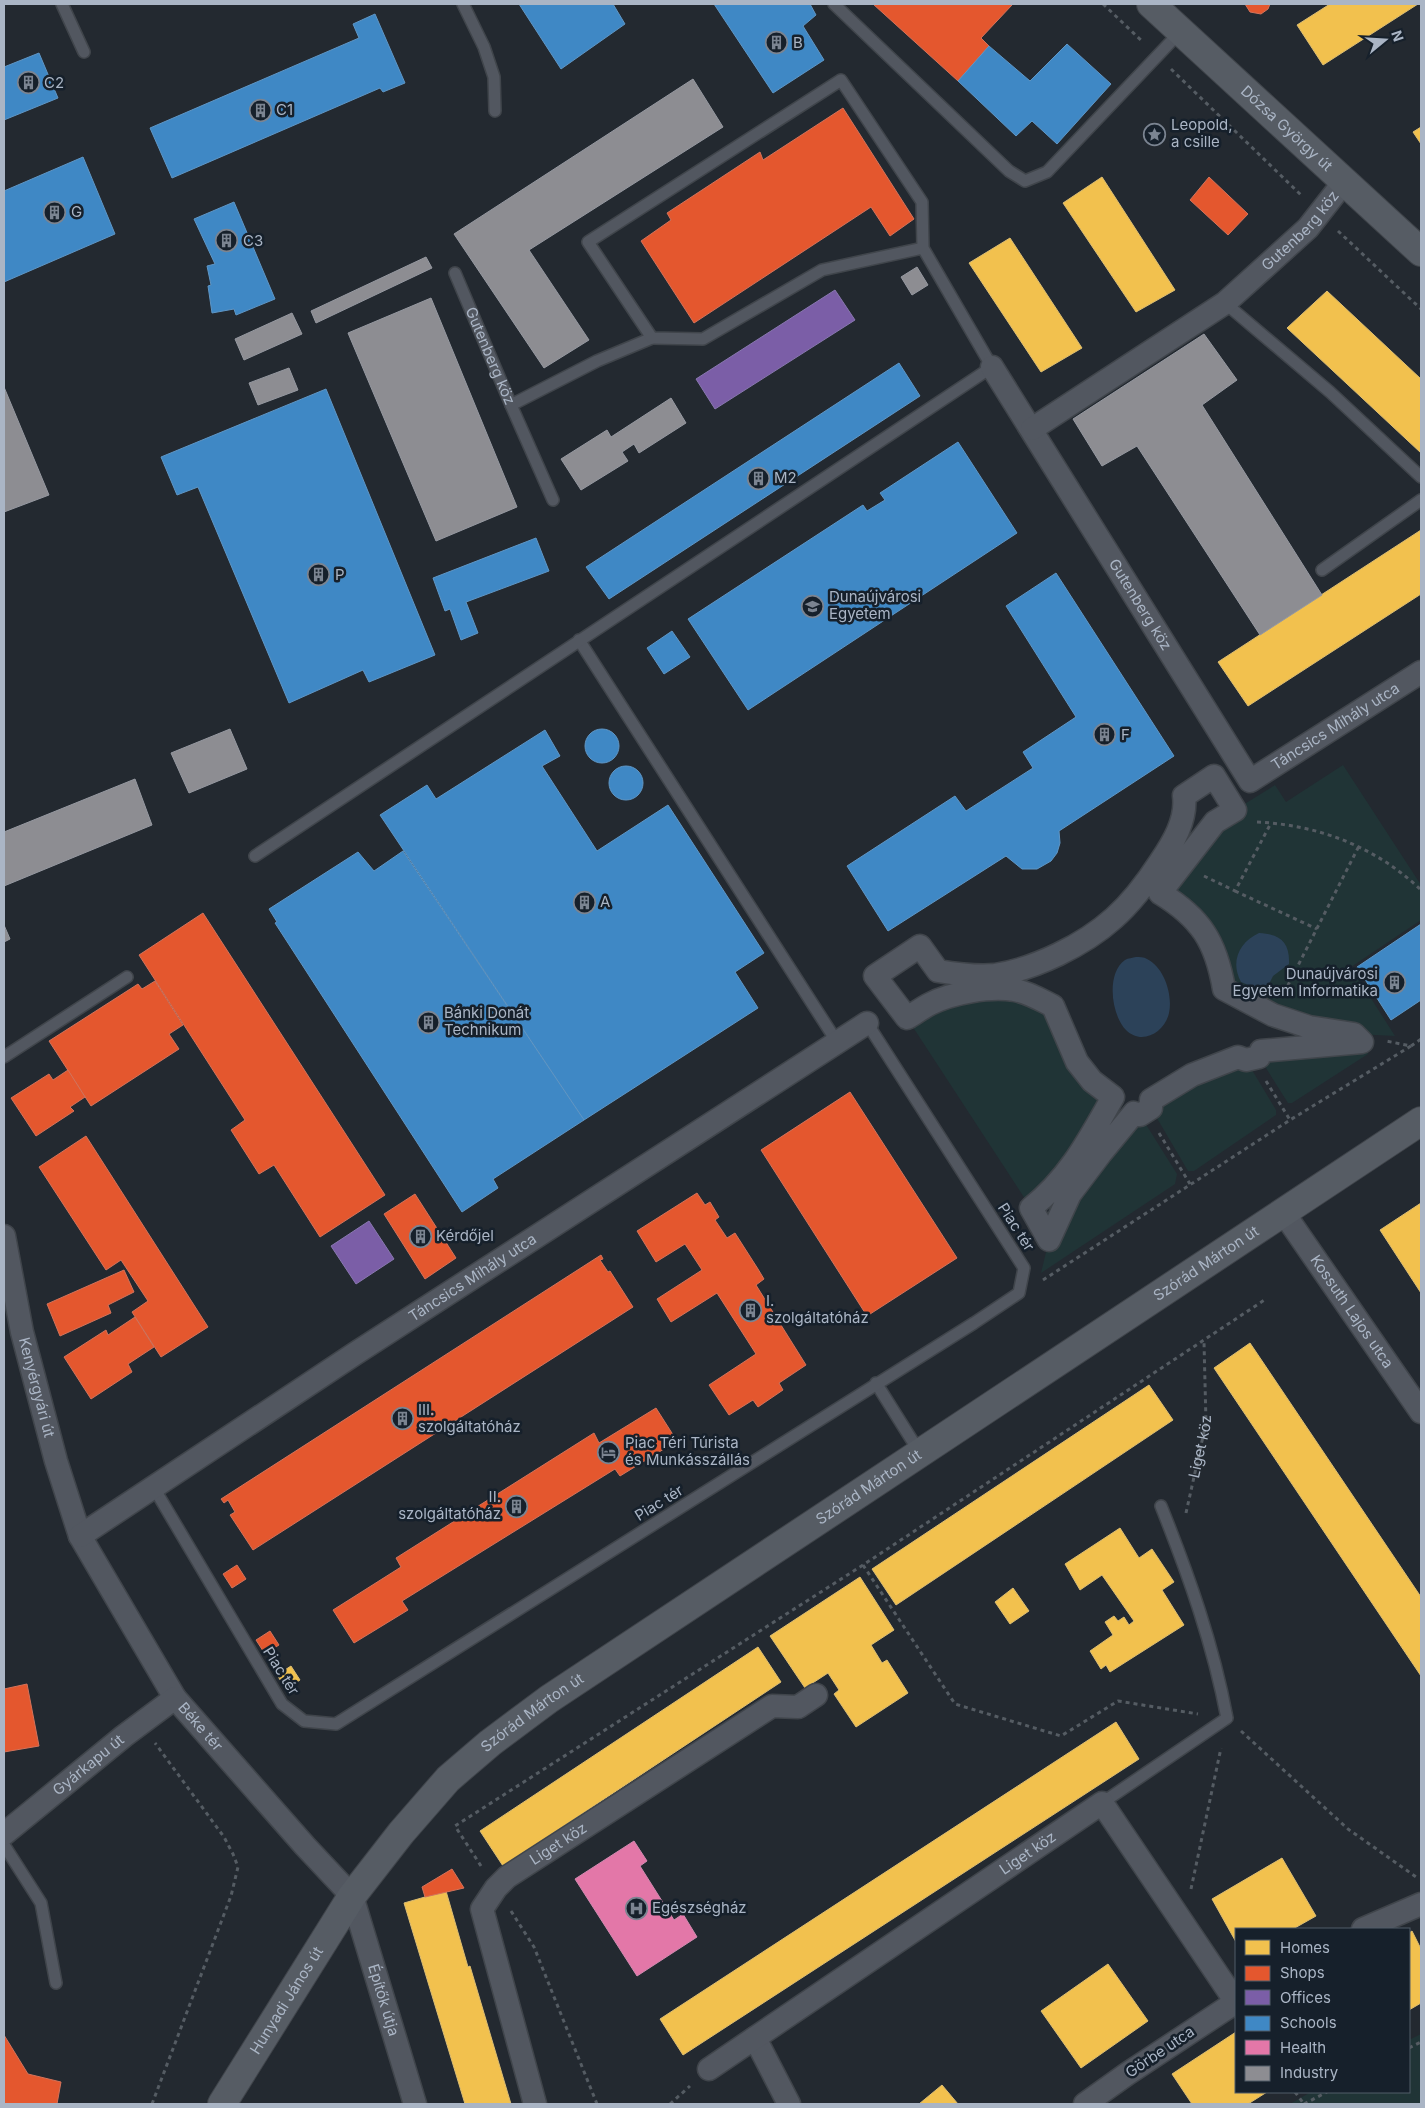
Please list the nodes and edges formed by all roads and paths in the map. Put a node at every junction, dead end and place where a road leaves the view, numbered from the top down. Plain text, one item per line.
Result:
1 (62, 4) edge
2 (463, 4) edge
3 (834, 4) edge
4 (1103, 4) edge
5 (1151, 4) edge
6 (1180, 31) junction
7 (84, 52) dead end
8 (1157, 56) junction
9 (495, 111) dead end
10 (1344, 182) junction
11 (1320, 214) junction
12 (923, 248) junction
13 (1421, 252) edge
14 (455, 273) dead end
15 (1225, 303) junction
16 (1421, 309) edge
17 (652, 338) junction
18 (992, 367) junction
19 (511, 405) junction
20 (1032, 429) junction
21 (1421, 477) edge
22 (552, 500) dead end
23 (1421, 500) edge
24 (1322, 570) dead end
25 (579, 640) junction
26 (1421, 672) edge
27 (1250, 781) joint
28 (1215, 822) junction
29 (1271, 823) junction
30 (1359, 846) junction
31 (255, 856) dead end
32 (1181, 864) junction
33 (1421, 890) edge
34 (1235, 891) junction
35 (1318, 929) junction
36 (127, 977) dead end
37 (1273, 1015) junction
38 (867, 1023) joint
39 (1421, 1039) edge
40 (1359, 1040) junction
41 (837, 1042) junction
42 (1411, 1046) junction
43 (4, 1056) edge
44 (1252, 1059) junction
45 (1146, 1111) junction
46 (1290, 1120) junction
47 (1421, 1120) edge
48 (1190, 1184) junction
49 (1283, 1212) junction
50 (4, 1236) edge
51 (1038, 1283) dead end
52 (1266, 1299) dead end
53 (1204, 1342) junction
54 (876, 1383) junction
55 (1421, 1412) edge
56 (920, 1453) junction
57 (154, 1488) junction
58 (1161, 1506) dead end
59 (80, 1536) junction
60 (1178, 1550) junction
61 (863, 1565) junction
62 (816, 1695) dead end
63 (175, 1698) junction
64 (1227, 1718) junction
65 (141, 1724) junction
66 (1102, 1803) junction
67 (4, 1834) edge
68 (4, 1845) edge
69 (1421, 1880) edge
70 (496, 1888) junction
71 (352, 1896) junction
72 (1421, 1904) edge
73 (1184, 1925) junction
74 (1365, 1928) edge
75 (56, 1983) dead end
76 (1235, 2001) edge
77 (1235, 2003) edge
78 (755, 2038) junction
79 (709, 2069) dead end
80 (1296, 2093) edge
81 (1324, 2093) edge
82 (152, 2104) edge
83 (222, 2104) edge
84 (415, 2104) edge
85 (535, 2104) edge
86 (597, 2104) edge
87 (789, 2104) edge
88 (1085, 2104) edge
89 (1304, 2104) edge

1 - 7 lane
2 - 9 lane
3 - 8 lane
4 - 8 path
5 - 6 street, Dózsa György út
6 - 8 lane
6 - 10 street, Dózsa György út
8 - 11 path
10 - 11 street, Gutenberg köz
10 - 13 street, Dózsa György út
11 - 15 street, Gutenberg köz
11 - 16 path
12 - 17 lane
12 - 17 lane
12 - 18 lane, Gutenberg köz
14 - 19 lane, Gutenberg köz
15 - 20 street, Gutenberg köz
15 - 21 lane
17 - 19 lane, Gutenberg köz
18 - 20 street, Gutenberg köz
18 - 25 lane
19 - 22 lane
20 - 27 street, Gutenberg köz
23 - 24 lane
25 - 31 lane
25 - 41 lane
26 - 27 street, Táncsics Mihály utca
28 - 29 path
28 - 32 street
28 - 45 street
29 - 30 path
29 - 34 path
30 - 33 path
30 - 35 path
32 - 34 path
32 - 37 street
34 - 35 path
35 - 37 path
36 - 43 lane
37 - 40 street
38 - 41 street, Táncsics Mihály utca
38 - 54 lane, Piac tér
39 - 42 path
40 - 42 path
40 - 44 street
41 - 57 street, Táncsics Mihály utca
42 - 46 path
44 - 45 street
44 - 46 path
45 - 48 path
46 - 48 path
47 - 49 street, Szórád Márton út
48 - 51 path
49 - 55 street, Kossuth Lajos utca
49 - 56 street, Szórád Márton út
50 - 59 street, Kenyérgyári út
52 - 53 path
53 - 60 path, Liget köz
53 - 61 path
54 - 56 lane
54 - 57 lane, Piac tér
56 - 71 street, Szórád Márton út
57 - 59 street, Táncsics Mihály utca
58 - 60 lane
59 - 63 street, Béke tér
60 - 64 lane
61 - 64 path
61 - 70 path
62 - 70 street, Liget köz
63 - 65 street, Gyárkapu út
63 - 71 street, Béke tér
64 - 66 lane
64 - 69 path
64 - 73 path
65 - 67 street, Gyárkapu út
65 - 82 path
66 - 73 street
66 - 78 street, Liget köz
68 - 75 lane
70 - 85 street, Liget köz
70 - 86 path
71 - 83 street, Hunyadi János út
71 - 84 street, Építők útja
72 - 74 street
73 - 76 street
77 - 88 street, Görbe utca
78 - 79 street, Liget köz
78 - 87 street
80 - 89 path
81 - 89 path

